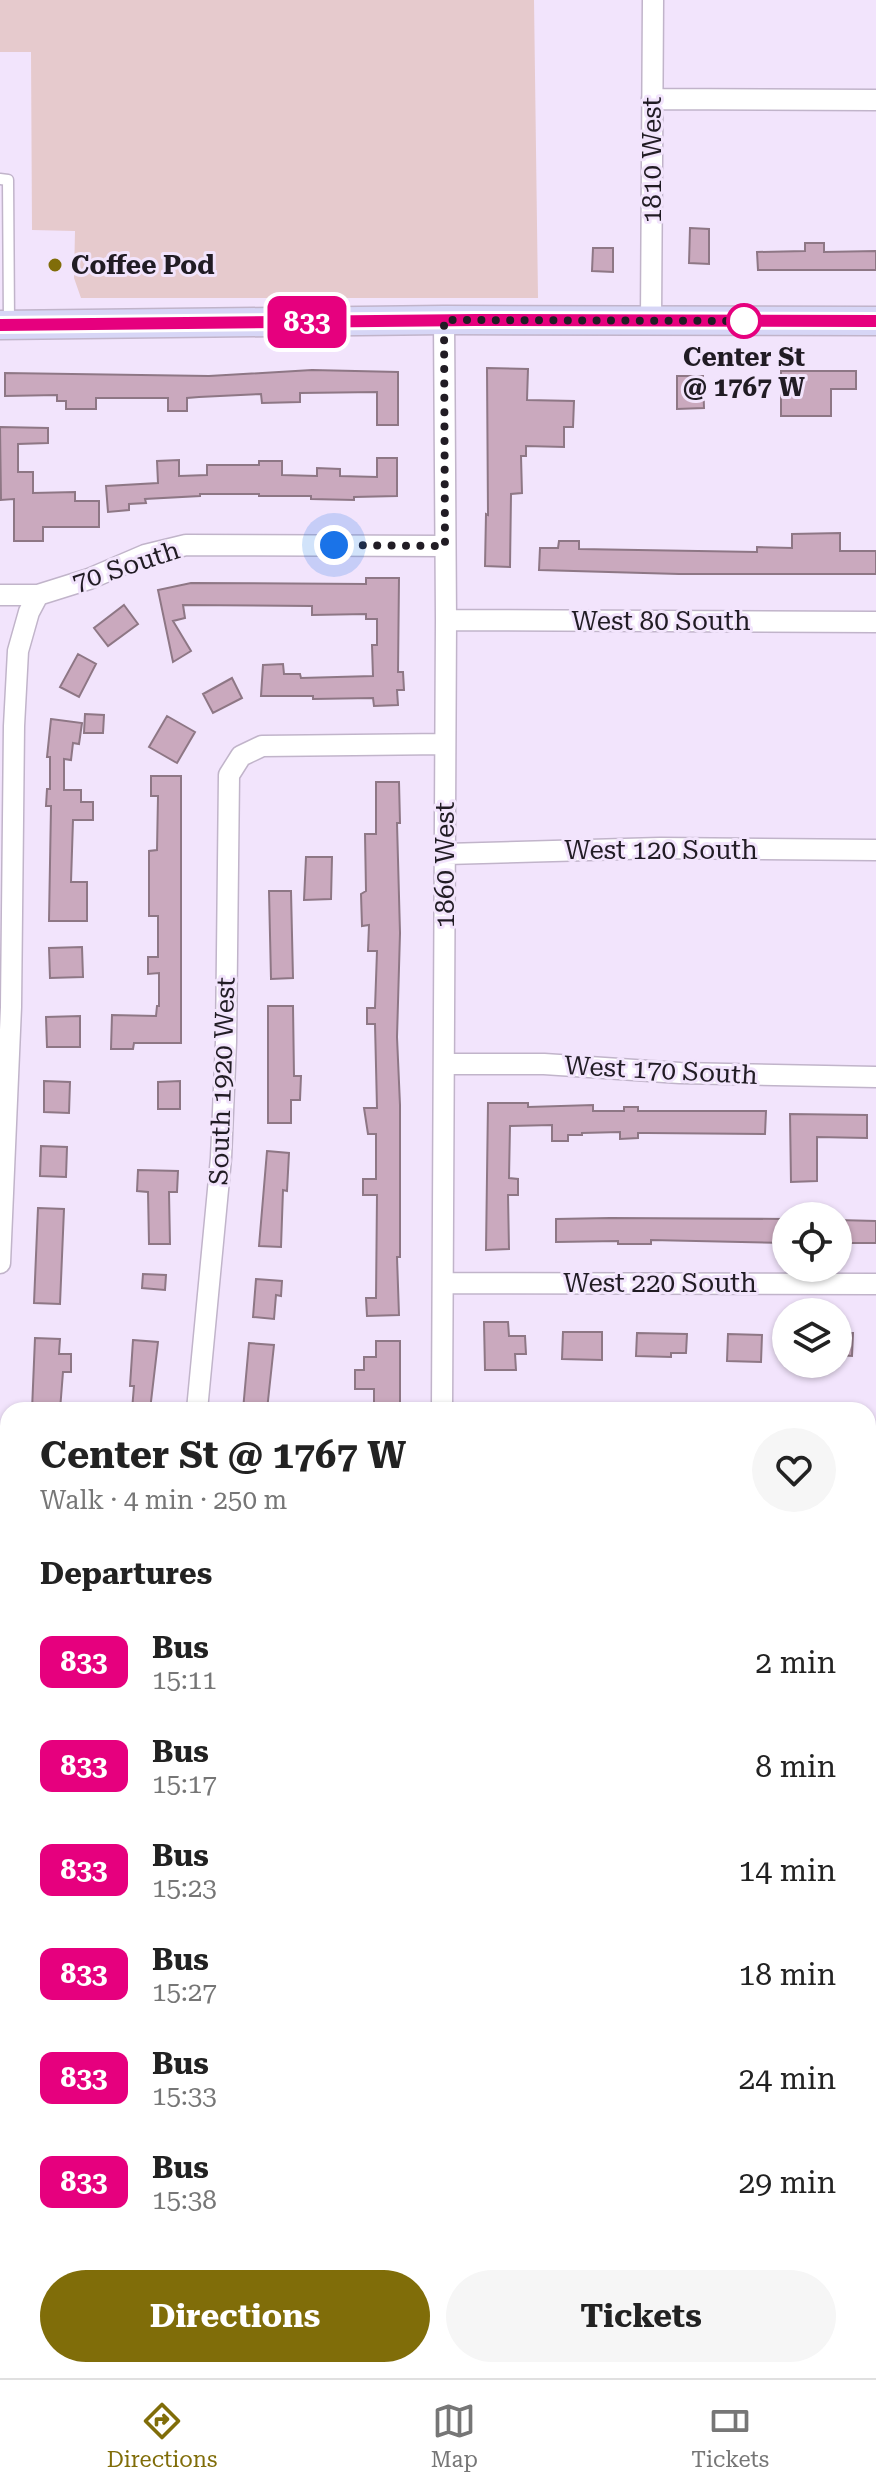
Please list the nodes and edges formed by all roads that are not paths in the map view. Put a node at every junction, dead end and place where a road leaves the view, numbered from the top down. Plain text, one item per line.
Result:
1 (653, 0) edge
2 (652, 99) junction
3 (876, 100) edge
4 (4, 179) edge
5 (444, 320) junction
6 (651, 321) junction
7 (876, 321) edge
8 (4, 325) edge
9 (445, 546) junction
10 (0, 595) edge
11 (38, 595) junction
12 (446, 620) junction
13 (876, 622) edge
14 (445, 744) junction
15 (876, 850) edge
16 (446, 854) junction
17 (445, 1064) junction
18 (876, 1077) edge
19 (0, 1263) edge
20 (443, 1283) junction
21 (876, 1284) edge
22 (198, 1402) edge
23 (442, 1402) edge

1 - 2 street, 1810 West
2 - 3 street
2 - 6 street, 1810 West
4 - 8 lane
5 - 6 main road
5 - 8 main road
5 - 9 street, 1860 West
6 - 7 main road
9 - 11 street, 70 South
9 - 12 street, 1860 West
10 - 11 street, 70 South
11 - 19 street
12 - 13 street, West 80 South
12 - 14 street, 1860 West
14 - 16 street, 1860 West
14 - 22 street, South 1920 West
15 - 16 street, West 120 South
16 - 17 street, 1860 West
17 - 18 street, West 170 South
17 - 20 street, 1860 West
20 - 21 street, West 220 South
20 - 23 street, 1860 West

